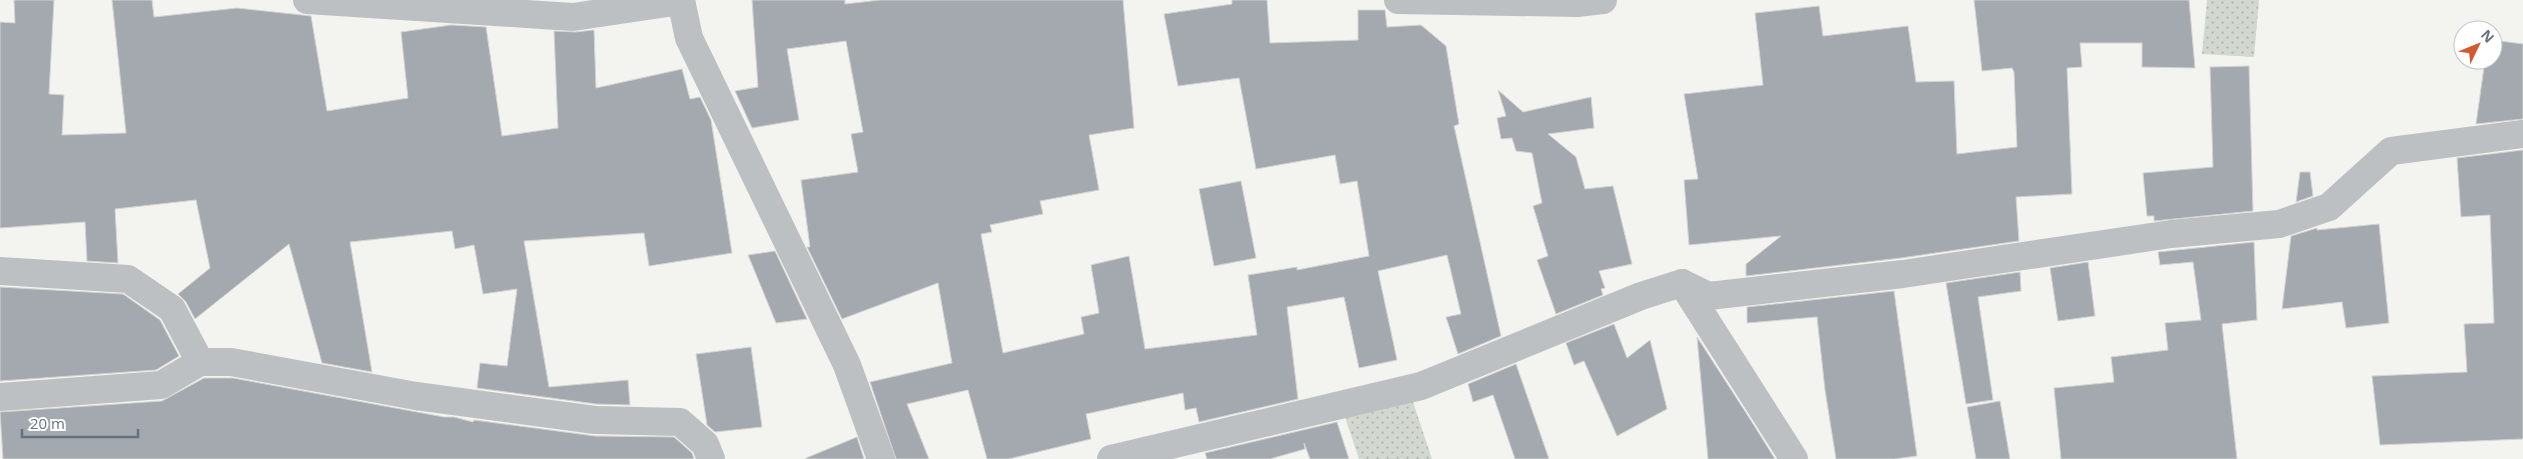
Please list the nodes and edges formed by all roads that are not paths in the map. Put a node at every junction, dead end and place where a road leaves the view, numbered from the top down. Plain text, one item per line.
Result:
1 (307, 0) edge
2 (681, 0) edge
3 (1398, 0) edge
4 (1603, 0) edge
5 (2523, 134) edge
6 (0, 272) edge
7 (1682, 283) junction
8 (200, 362) junction
9 (0, 397) edge
10 (711, 459) edge
11 (881, 459) edge
12 (1111, 459) edge
13 (1794, 459) edge

1 - 2 street
2 - 11 street
3 - 4 street
5 - 7 street
6 - 8 street
7 - 12 street
7 - 13 street
8 - 9 street
8 - 10 street

